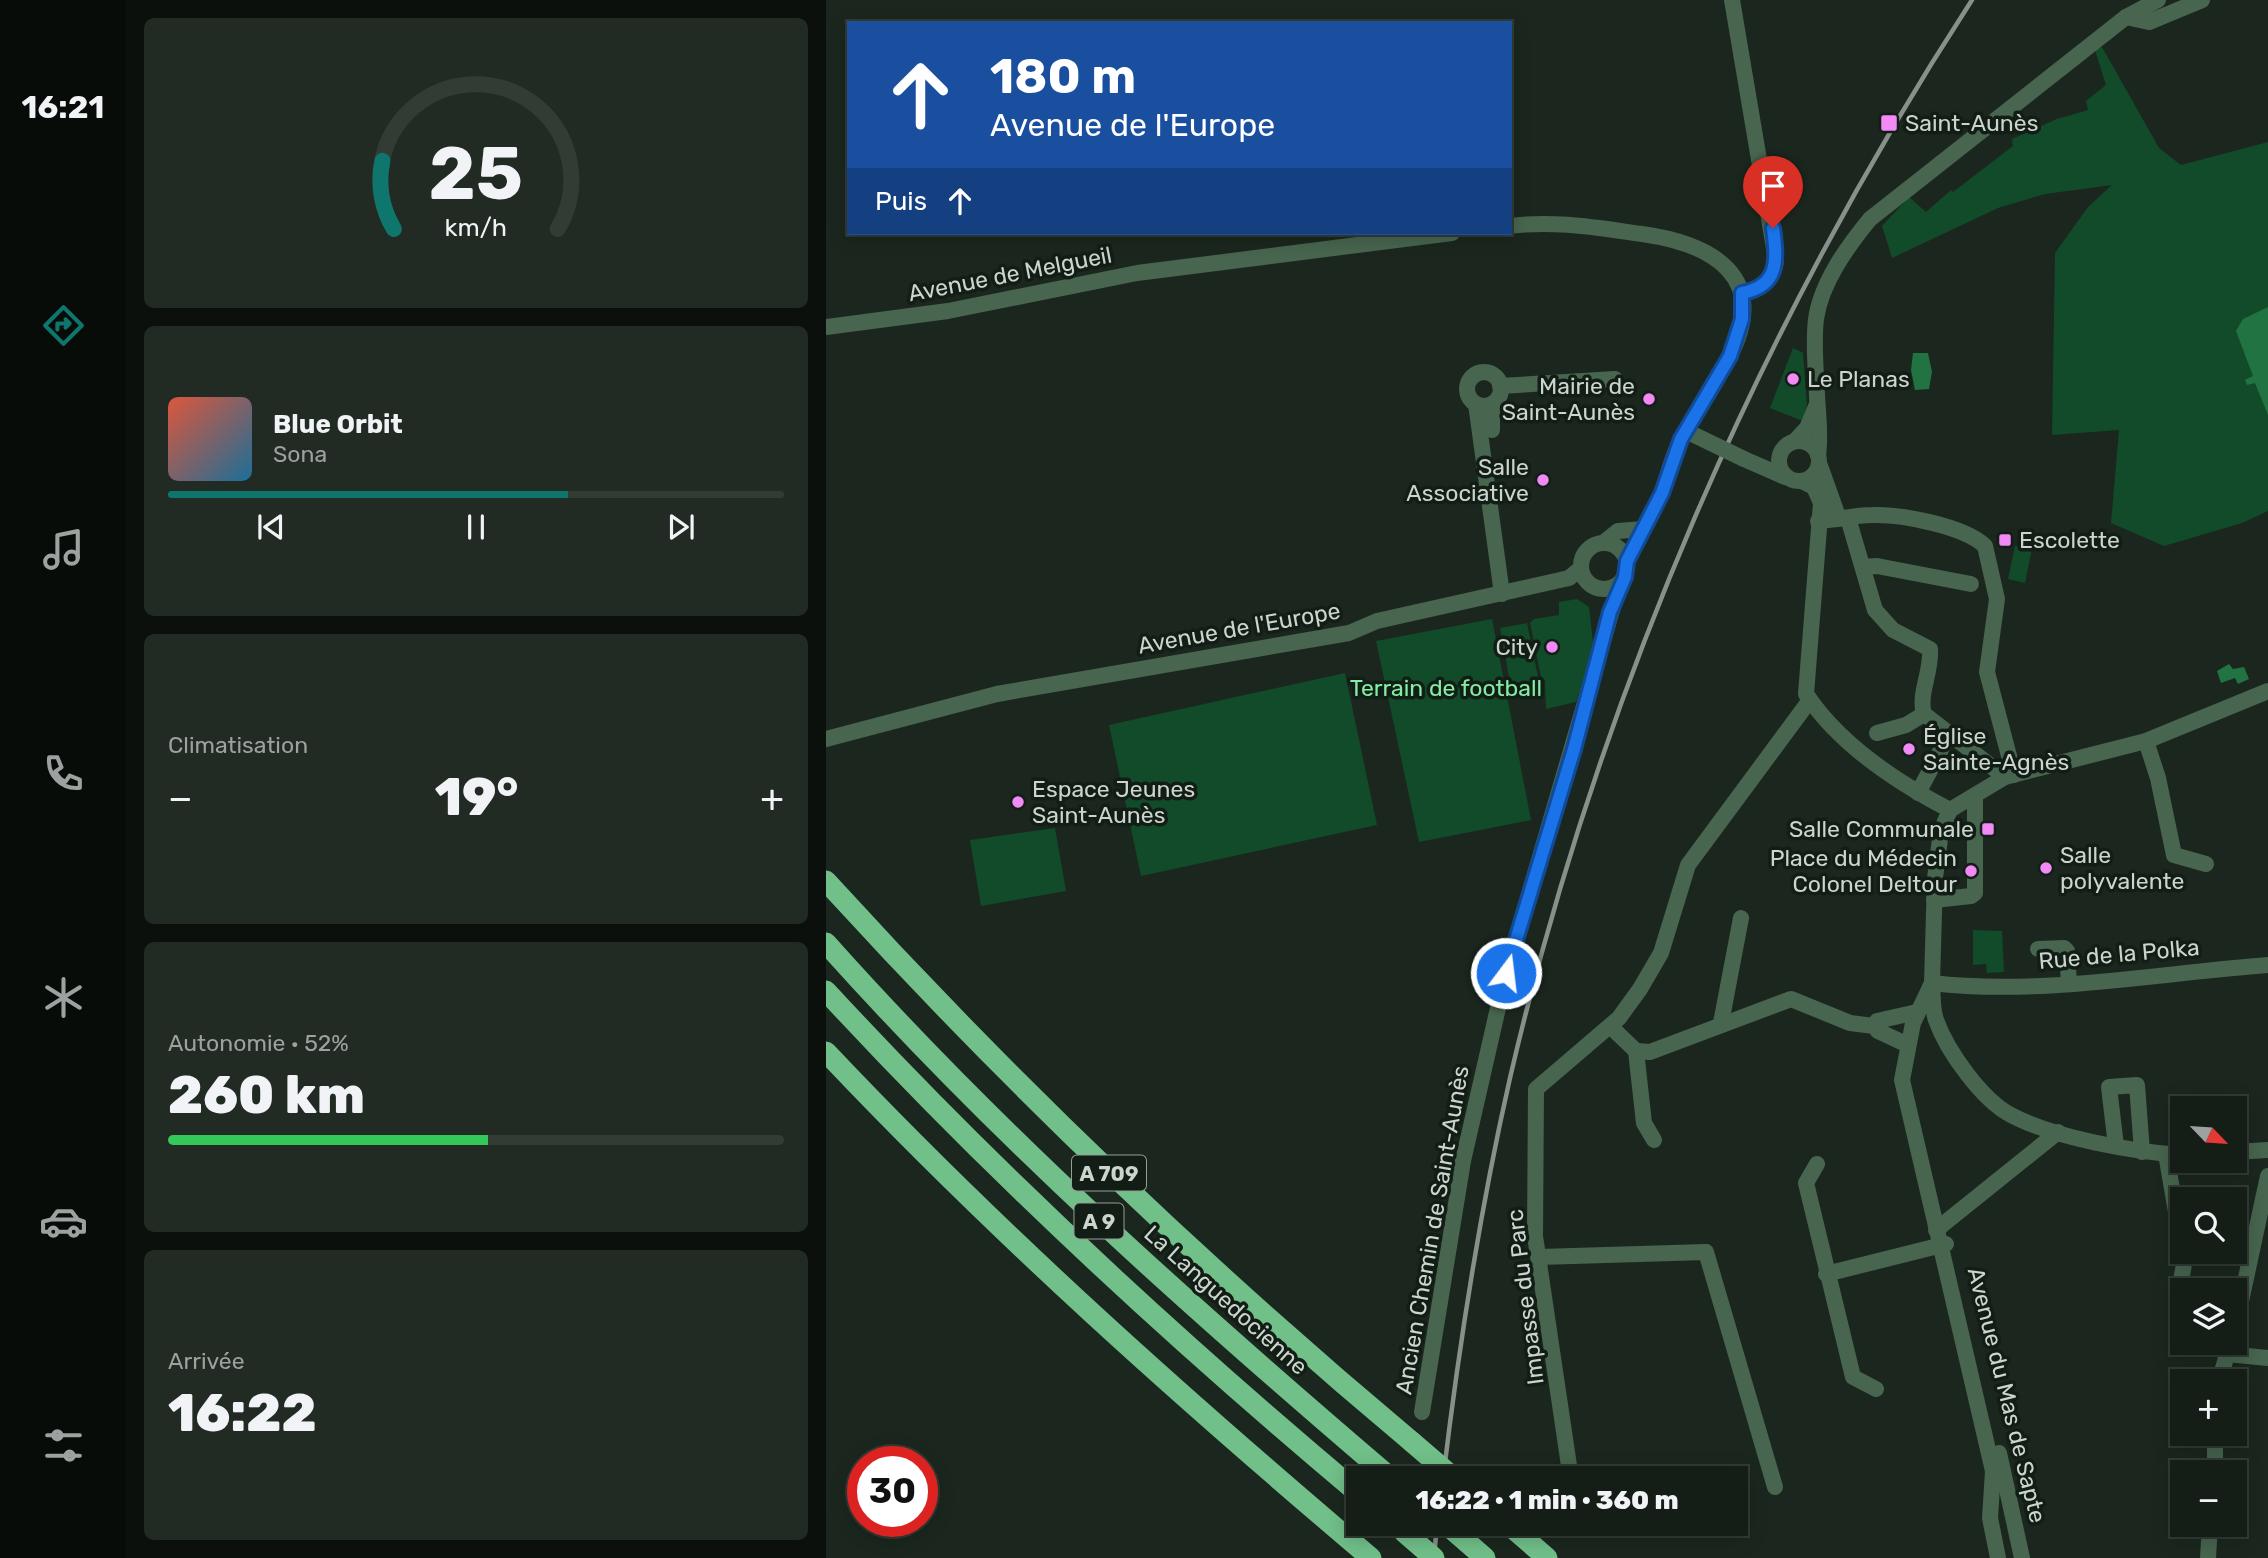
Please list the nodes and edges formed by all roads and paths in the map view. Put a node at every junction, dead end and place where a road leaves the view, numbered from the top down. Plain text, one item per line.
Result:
1 (1732, 0) edge
2 (2158, 0) edge
3 (2202, 0) edge
4 (2126, 17) junction
5 (1512, 226) edge
6 (1436, 235) edge
7 (1742, 293) junction
8 (826, 327) edge
9 (1615, 379) dead end
10 (1500, 386) junction
11 (1818, 402) junction
12 (1484, 404) junction
13 (1686, 431) junction
14 (1788, 446) junction
15 (1818, 459) junction
16 (1746, 460) junction
17 (1785, 477) junction
18 (1802, 481) junction
19 (1843, 519) junction
20 (1818, 521) junction
21 (1641, 533) junction
22 (1616, 550) junction
23 (1863, 567) junction
24 (1575, 573) junction
25 (1620, 583) junction
26 (1971, 584) dead end
27 (1596, 588) junction
28 (1506, 593) junction
29 (1610, 612) junction
30 (2268, 691) edge
31 (1810, 700) junction
32 (1924, 714) junction
33 (1877, 733) dead end
34 (1950, 733) junction
35 (826, 739) edge
36 (2146, 741) junction
37 (2010, 776) junction
38 (1918, 793) junction
39 (1975, 797) junction
40 (1950, 810) junction
41 (2206, 864) dead end
42 (826, 881) edge
43 (1934, 900) junction
44 (1741, 918) dead end
45 (826, 943) edge
46 (2038, 949) dead end
47 (2268, 965) edge
48 (1932, 983) junction
49 (2069, 984) junction
50 (826, 991) edge
51 (1917, 1012) junction
52 (1721, 1023) junction
53 (1610, 1026) junction
54 (1874, 1026) junction
55 (1908, 1045) junction
56 (1636, 1051) junction
57 (826, 1052) edge
58 (2058, 1132) junction
59 (1654, 1140) dead end
60 (2116, 1146) junction
61 (2268, 1150) edge
62 (2247, 1151) edge
63 (2143, 1152) junction
64 (2170, 1154) edge
65 (1817, 1164) dead end
66 (2268, 1176) edge
67 (1939, 1228) junction
68 (1942, 1245) junction
69 (1539, 1256) junction
70 (1826, 1274) junction
71 (2246, 1278) edge
72 (2247, 1353) edge
73 (2268, 1358) edge
74 (1876, 1389) dead end
75 (1422, 1412) dead end
76 (1377, 1466) edge
77 (1440, 1466) edge
78 (1569, 1466) edge
79 (1346, 1483) edge
80 (1775, 1487) dead end
81 (1408, 1536) edge
82 (1459, 1536) edge
83 (1522, 1536) edge
84 (2209, 1537) edge
85 (1371, 1558) edge
86 (1434, 1558) edge
87 (1485, 1558) edge
88 (1547, 1558) edge
89 (1998, 1558) edge
90 (2022, 1558) edge
91 (2208, 1558) edge

1 - 7 street
2 - 4 street
3 - 4 street
4 - 11 street
5 - 7 street
6 - 8 street, Avenue de Melgueil
7 - 13 street
9 - 10 street
10 - 12 street
10 - 12 street
11 - 14 street
11 - 15 street
12 - 28 street
13 - 16 street, bridge
13 - 21 street
14 - 15 street
14 - 16 street
14 - 17 street
15 - 18 street
15 - 19 street
16 - 17 street
17 - 18 street
18 - 20 street
19 - 20 street
19 - 23 street
19 - 37 street
20 - 31 street
21 - 22 street
21 - 22 street
22 - 24 street
22 - 25 street
23 - 26 street
23 - 32 street
24 - 27 street
24 - 28 street, Avenue de l'Europe
25 - 27 street
25 - 29 street, Ancien Chemin de Saint-Aunès
27 - 29 street
28 - 35 street, Avenue de l'Europe
29 - 75 street, Ancien Chemin de Saint-Aunès
30 - 36 street
31 - 38 street
31 - 53 street, Impasse du Parc
32 - 33 street
32 - 34 street
34 - 37 street
34 - 38 street
36 - 37 street
36 - 41 street
37 - 39 street
38 - 40 street
39 - 40 street
39 - 43 street
40 - 43 street, Avenue du Mas de Sapte
42 - 77 highway, A 709, bridge
43 - 48 street, Avenue du Mas de Sapte
44 - 52 street
45 - 76 highway, La Languedocienne / A 9
46 - 49 street
47 - 49 street, Rue de la Polka
48 - 49 street, Rue de la Polka
48 - 51 street, Avenue du Mas de Sapte
48 - 58 street
50 - 79 highway, A 9
51 - 54 street
51 - 55 street, Avenue du Mas de Sapte
52 - 54 street
52 - 56 street
53 - 56 street
53 - 69 street, Impasse du Parc
54 - 55 street
55 - 67 street, Avenue du Mas de Sapte
56 - 59 street
57 - 85 highway
58 - 60 street
58 - 67 street
60 - 63 street
60 - 63 street
61 - 62 street
63 - 64 street
65 - 70 street
66 - 71 street
67 - 68 street, Avenue du Mas de Sapte
68 - 70 street
68 - 89 street, Avenue du Mas de Sapte
68 - 90 street, Avenue du Mas de Sapte
69 - 78 street, Impasse du Parc
69 - 80 street
70 - 74 street
72 - 73 street
81 - 86 highway, bridge
82 - 87 highway
83 - 88 highway
84 - 91 street

